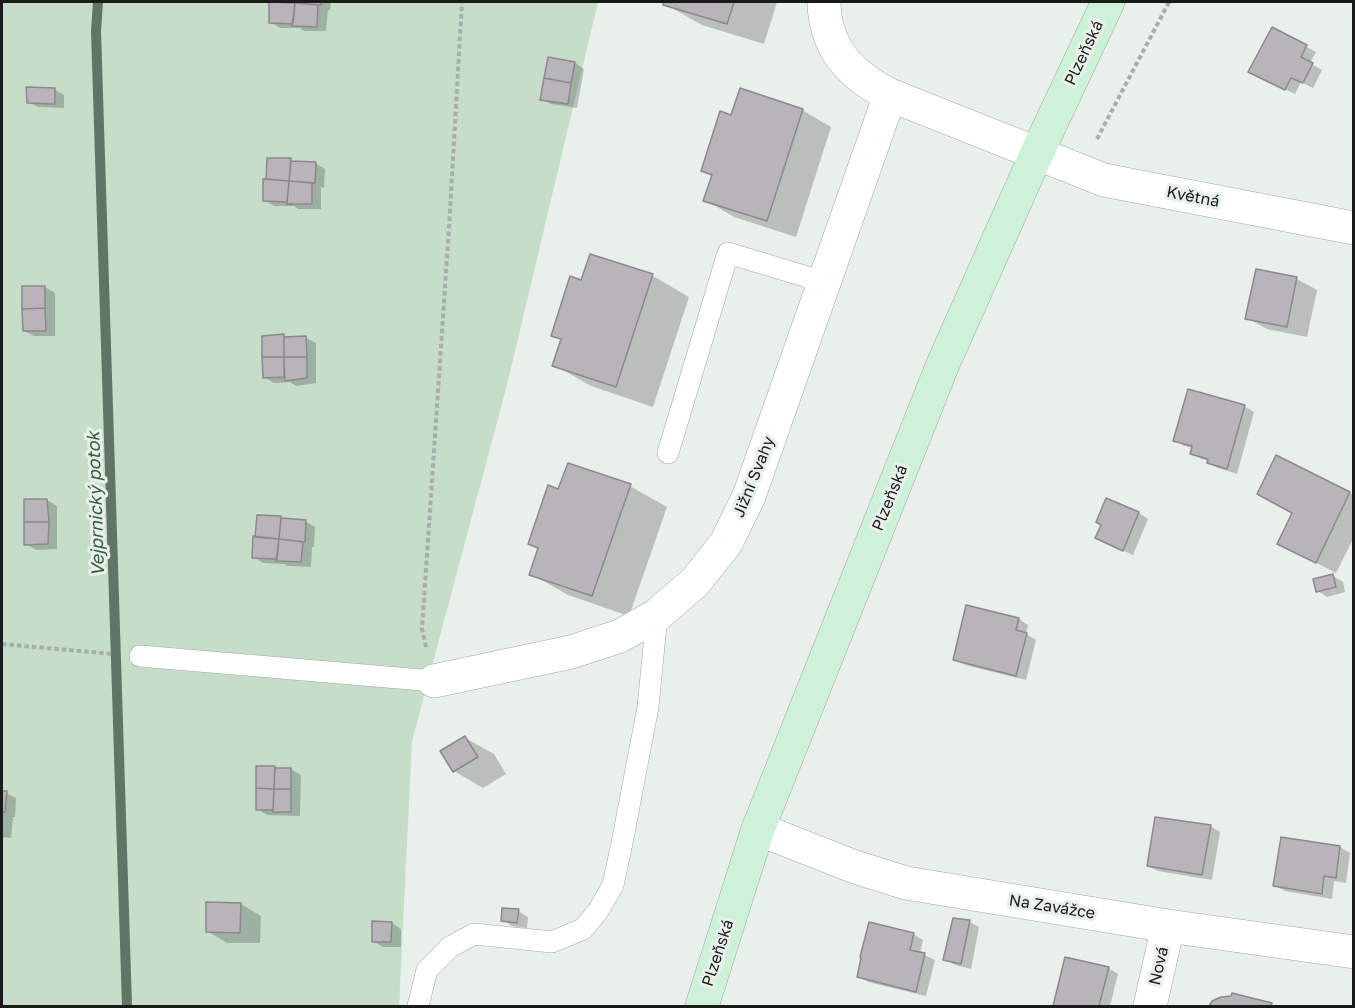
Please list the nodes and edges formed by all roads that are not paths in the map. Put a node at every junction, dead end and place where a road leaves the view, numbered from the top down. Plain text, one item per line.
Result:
1 (824, 2) edge
2 (1108, 2) edge
3 (890, 95) junction
4 (1037, 153) junction
5 (1353, 228) edge
6 (824, 282) junction
7 (668, 453) dead end
8 (657, 615) junction
9 (140, 656) dead end
10 (434, 681) joint
11 (758, 829) junction
12 (1168, 926) junction
13 (1353, 952) edge
14 (418, 1006) edge
15 (702, 1006) edge
16 (1150, 1006) edge

1 - 3 street
2 - 4 main road, Plzeňská
3 - 4 street
3 - 6 street, Jižní Svahy
4 - 5 street, Květná
4 - 11 main road, Plzeňská
6 - 7 lane
6 - 8 street, Jižní Svahy
8 - 10 street, Jižní Svahy
8 - 14 lane
9 - 10 lane
11 - 12 street, Na Zavážce
11 - 15 main road, Plzeňská
12 - 13 street, Na Zavážce
12 - 16 street, Nová

